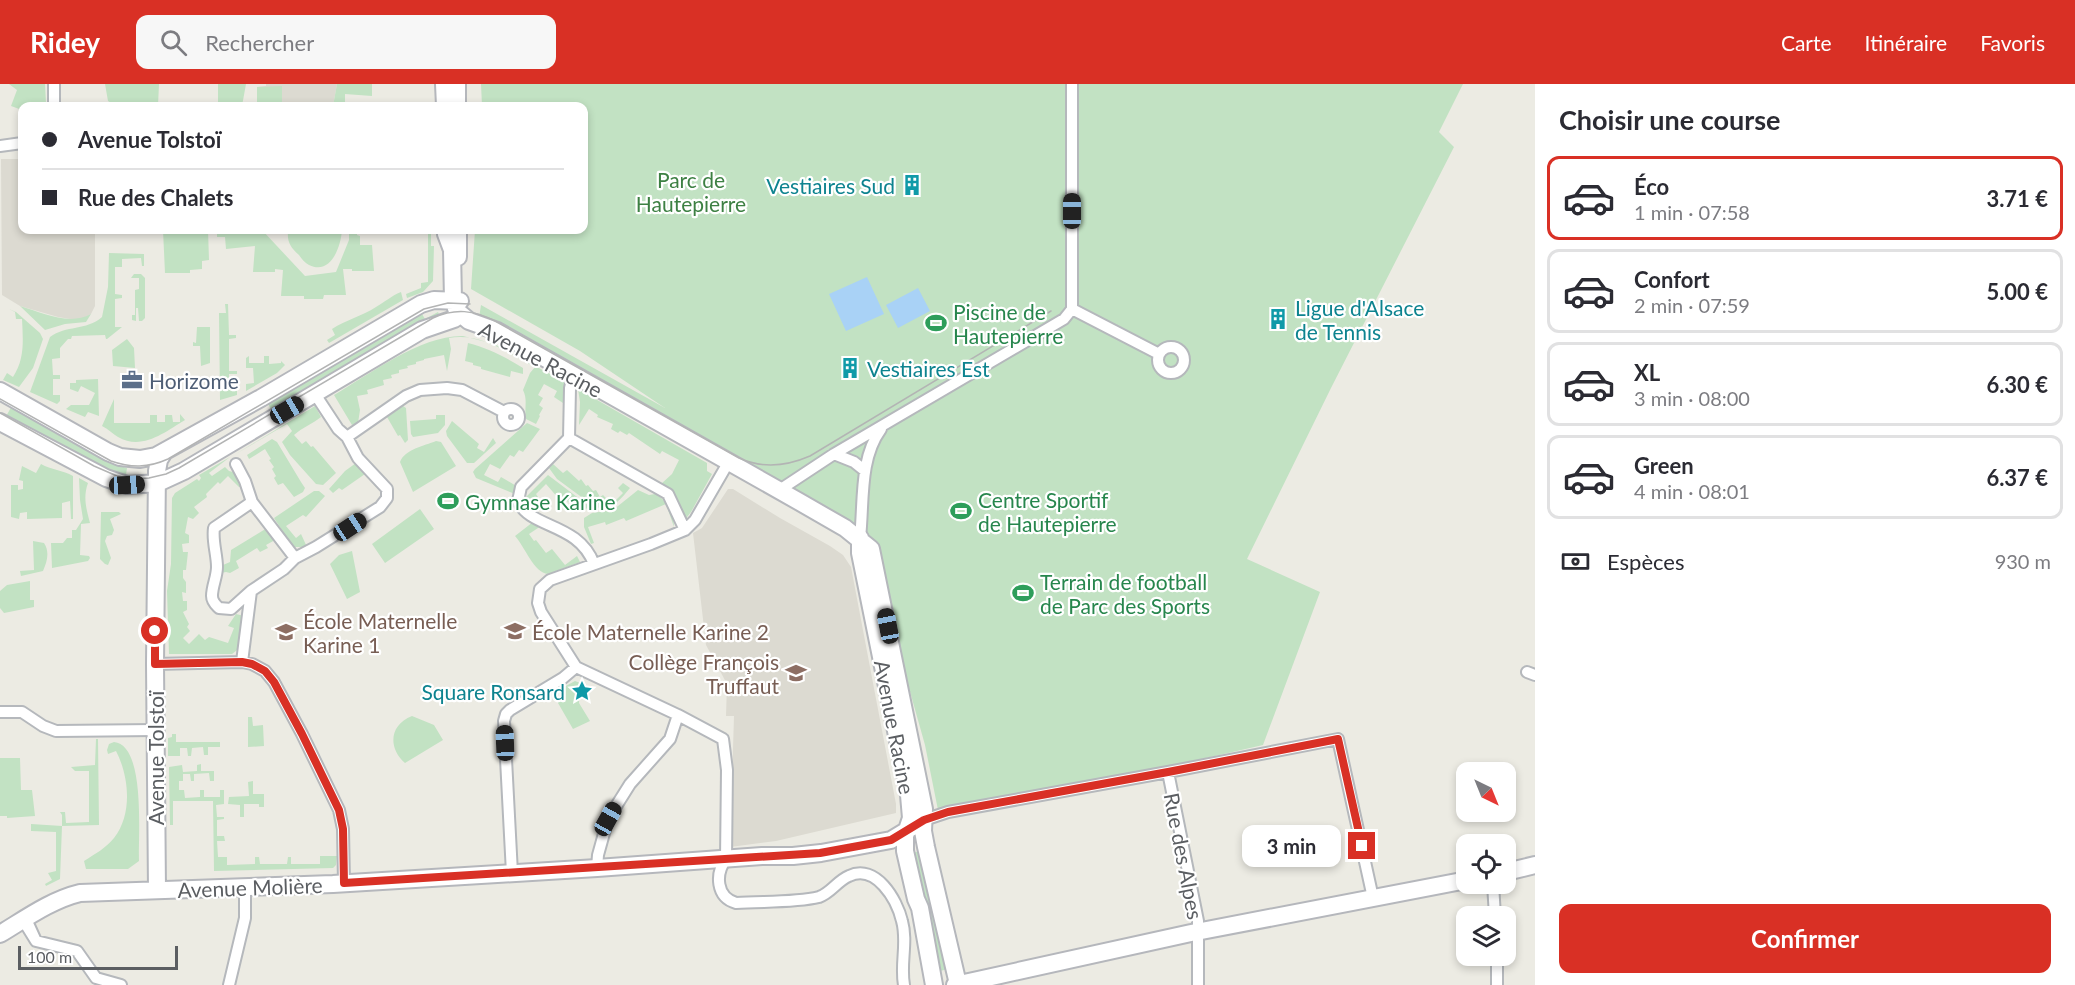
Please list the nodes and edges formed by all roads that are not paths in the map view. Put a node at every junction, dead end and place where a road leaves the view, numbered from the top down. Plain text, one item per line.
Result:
1 (54, 84) edge
2 (444, 84) edge
3 (457, 84) edge
4 (1072, 84) edge
5 (54, 102) edge
6 (445, 102) edge
7 (457, 102) edge
8 (18, 144) edge
9 (0, 146) edge
10 (449, 234) edge
11 (450, 234) edge
12 (428, 301) junction
13 (457, 305) junction
14 (1072, 309) junction
15 (1159, 354) dead end
16 (573, 375) junction
17 (0, 391) edge
18 (315, 394) junction
19 (504, 412) dead end
20 (0, 422) edge
21 (884, 425) junction
22 (347, 437) junction
23 (569, 438) junction
24 (165, 452) junction
25 (834, 454) junction
26 (140, 459) junction
27 (728, 463) junction
28 (236, 464) dead end
29 (864, 470) junction
30 (158, 483) junction
31 (778, 491) junction
32 (252, 502) junction
33 (684, 530) junction
34 (860, 538) junction
35 (296, 558) junction
36 (594, 564) junction
37 (251, 591) junction
38 (242, 662) junction
39 (155, 664) junction
40 (576, 668) junction
41 (0, 712) edge
42 (678, 715) junction
43 (156, 730) junction
44 (1168, 772) junction
45 (924, 820) junction
46 (908, 828) junction
47 (726, 859) junction
48 (1535, 865) edge
49 (597, 868) junction
50 (1516, 870) edge
51 (512, 873) junction
52 (1456, 882) edge
53 (344, 883) junction
54 (245, 888) junction
55 (157, 890) junction
56 (1373, 898) junction
57 (24, 920) junction
58 (1198, 933) junction
59 (0, 934) edge
60 (1497, 966) edge
61 (121, 985) edge
62 (229, 985) edge
63 (904, 985) edge
64 (934, 985) edge
65 (957, 985) edge
66 (1198, 985) edge
67 (1497, 985) edge

1 - 5 street
2 - 6 street
3 - 7 street
4 - 14 street
8 - 9 street
10 - 12 street
11 - 13 street
12 - 13 street, Avenue Racine
12 - 24 street, Avenue Racine
13 - 16 street, Avenue Racine
13 - 18 street, Avenue Racine
14 - 15 street
14 - 21 street
16 - 23 street
16 - 27 street, Avenue Racine
17 - 26 street, Avenue Racine
18 - 22 street
18 - 30 street, Avenue Racine
19 - 22 street
20 - 30 street, Avenue Racine
21 - 25 street
21 - 29 street
22 - 35 street
23 - 33 street
23 - 36 street
24 - 26 street, Avenue Racine
24 - 30 street
25 - 29 street
25 - 31 street
26 - 30 street
27 - 31 street, Avenue Racine
27 - 33 street
28 - 32 street
29 - 34 street
30 - 39 street, Avenue Tolstoï
31 - 34 street, Avenue Racine
32 - 35 street
32 - 37 street
33 - 36 street
34 - 45 street, Avenue Racine
34 - 46 street, Avenue Racine
35 - 37 street
36 - 40 street
37 - 38 street
38 - 39 street
38 - 53 street
39 - 43 street, Avenue Tolstoï
40 - 42 street
40 - 51 street
41 - 43 street
42 - 47 street
42 - 49 street
43 - 55 street, Avenue Tolstoï
44 - 45 street
44 - 56 street, Rue des Alpes
44 - 58 street, Rue des Alpes
45 - 46 street, Avenue Molière
45 - 65 street, Avenue Racine
46 - 47 street, Avenue Molière
46 - 64 street, Avenue Racine
47 - 49 street, Avenue Molière
47 - 63 street
48 - 50 street
49 - 51 street, Avenue Molière
51 - 53 street, Avenue Molière
52 - 56 street
53 - 54 street, Avenue Molière
54 - 55 street, Avenue Molière
54 - 62 street
55 - 57 street, Avenue Molière
56 - 58 street
57 - 59 street, Avenue Molière
57 - 61 street
58 - 65 street
58 - 66 street, Rue des Alpes
60 - 67 street

